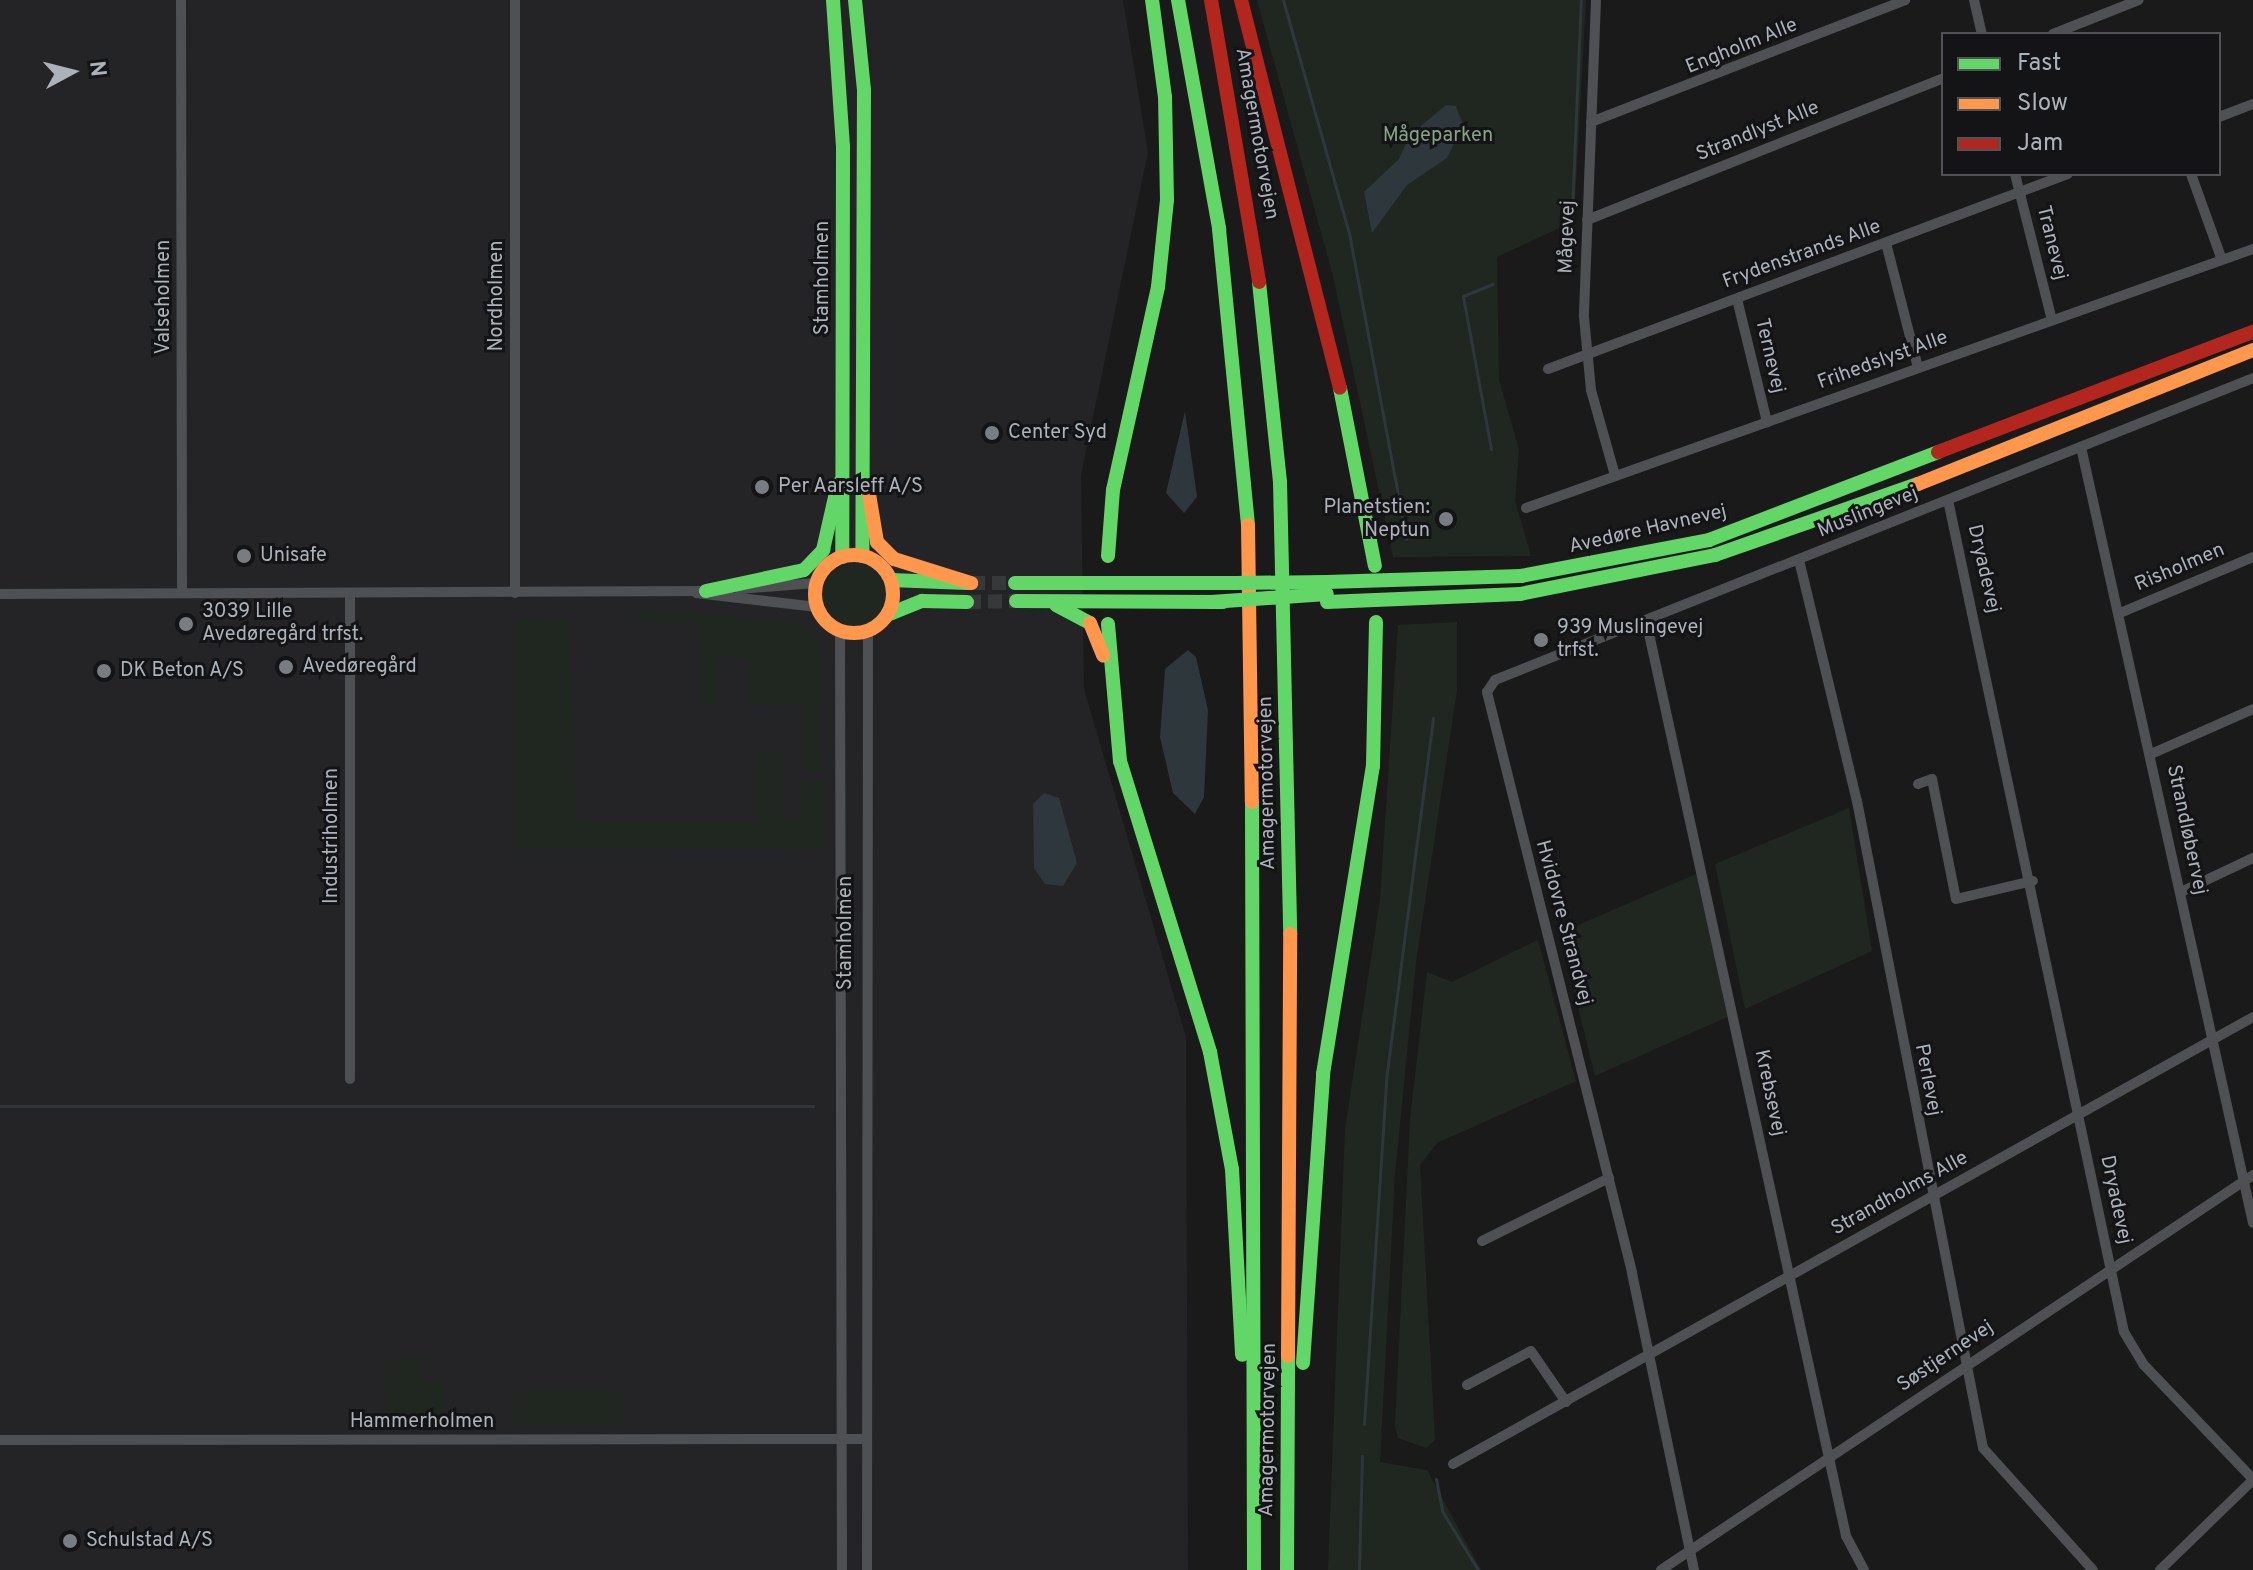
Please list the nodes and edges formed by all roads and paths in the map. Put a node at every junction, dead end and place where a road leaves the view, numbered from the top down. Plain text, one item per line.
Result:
1 (181, 0) edge
2 (515, 0) edge
3 (833, 0) edge
4 (855, 0) edge
5 (1152, 0) edge
6 (1178, 0) edge
7 (1211, 0) edge
8 (1241, 0) edge
9 (1596, 0) edge
10 (1905, 0) edge
11 (1974, 0) edge
12 (2139, 0) edge
13 (1982, 32) edge
14 (2058, 32) edge
15 (1941, 79) edge
16 (2253, 104) edge
17 (2221, 116) edge
18 (1591, 122) junction
19 (2015, 176) edge
20 (2063, 176) edge
21 (2192, 176) edge
22 (2019, 192) junction
23 (1587, 220) junction
24 (1886, 243) junction
25 (2253, 249) edge
26 (2222, 260) junction
27 (1737, 299) junction
28 (2052, 320) junction
29 (2253, 332) edge
30 (2253, 350) edge
31 (1586, 354) junction
32 (1918, 368) junction
33 (1548, 369) dead end
34 (2253, 378) edge
35 (1767, 422) junction
36 (2081, 447) junction
37 (843, 464) junction
38 (865, 468) junction
39 (1614, 472) junction
40 (1948, 500) junction
41 (1526, 508) dead end
42 (862, 556) junction
43 (842, 557) junction
44 (2253, 557) edge
45 (1799, 560) junction
46 (891, 580) junction
47 (1372, 582) junction
48 (816, 583) junction
49 (1015, 583) tunnel mouth
50 (1108, 583) junction
51 (700, 592) junction
52 (1211, 592) junction
53 (182, 593) junction
54 (350, 593) junction
55 (515, 593) junction
56 (1327, 593) junction
57 (0, 594) edge
58 (1016, 601) tunnel mouth
59 (967, 602) tunnel mouth
60 (1049, 602) junction
61 (1112, 602) junction
62 (1376, 602) junction
63 (817, 607) junction
64 (2120, 613) junction
65 (887, 615) junction
66 (1646, 620) junction
67 (840, 631) junction
68 (868, 631) junction
69 (1495, 680) joint
70 (1110, 693) junction
71 (2253, 709) edge
72 (2151, 754) junction
73 (1918, 784) dead end
74 (2253, 858) edge
75 (2033, 881) junction
76 (2181, 892) junction
77 (2253, 1017) edge
78 (2213, 1040) junction
79 (844, 1042) junction
80 (866, 1043) junction
81 (350, 1079) dead end
82 (2079, 1115) junction
83 (1609, 1178) junction
84 (2248, 1178) edge
85 (1932, 1197) junction
86 (2253, 1223) edge
87 (1482, 1241) dead end
88 (2110, 1268) junction
89 (1789, 1276) junction
90 (1650, 1355) junction
91 (1965, 1366) junction
92 (1467, 1385) dead end
93 (1566, 1402) junction
94 (843, 1439) junction
95 (867, 1439) junction
96 (0, 1440) edge
97 (1831, 1458) junction
98 (1453, 1464) dead end
99 (2253, 1480) edge
100 (1690, 1550) junction
101 (842, 1570) edge
102 (867, 1570) edge
103 (1252, 1570) edge
104 (1288, 1570) edge
105 (1661, 1570) edge
106 (1694, 1570) edge
107 (1864, 1570) edge
108 (2093, 1570) edge
109 (2160, 1570) edge

1 - 53 street, Valseholmen
2 - 55 street, Nordholmen
3 - 37 main road, Stamholmen
4 - 38 main road, Stamholmen
5 - 50 main road
6 - 103 main road, Amagermotorvejen
7 - 104 main road, Amagermotorvejen
8 - 47 main road
9 - 18 street, Mågevej
10 - 18 street, Engholm Alle
11 - 13 street
12 - 14 street
15 - 23 street, Strandlyst Alle
16 - 17 street
18 - 23 street, Mågevej
19 - 22 street, Tranevej
20 - 22 street, Frydenstrands Alle
21 - 26 street
22 - 24 street, Frydenstrands Alle
22 - 28 street, Tranevej
23 - 31 street, Mågevej
24 - 27 street, Frydenstrands Alle
24 - 32 street
25 - 26 street, Frihedslyst Alle
26 - 28 street, Frihedslyst Alle
27 - 31 street, Frydenstrands Alle
27 - 35 street, Ternevej
28 - 32 street, Frihedslyst Alle
29 - 47 main road, Avedøre Havnevej
30 - 62 main road, Avedøre Havnevej
31 - 33 street, Frydenstrands Alle
31 - 39 street, Mågevej
32 - 35 street, Frihedslyst Alle
34 - 36 street, Muslingevej
35 - 39 street, Frihedslyst Alle
36 - 40 street, Muslingevej
36 - 64 street, Strandløbervej
37 - 43 main road, Stamholmen
37 - 51 main road
38 - 42 main road, Stamholmen
38 - 46 main road
39 - 41 street, Frihedslyst Alle
40 - 45 street, Muslingevej
40 - 75 street, Dryadevej
42 - 43 main road
42 - 46 main road
43 - 48 main road
44 - 64 street, Risholmen
45 - 66 street, Muslingevej
45 - 85 street, Perlevej
46 - 65 main road
47 - 56 main road, Avedøre Havnevej
47 - 62 main road
48 - 51 street
48 - 63 main road
49 - 50 main road, Avedøre Havnevej
50 - 52 main road, Avedøre Havnevej
50 - 61 main road
51 - 55 street
51 - 63 street
52 - 56 main road, Avedøre Havnevej, bridge
52 - 56 main road, Avedøre Havnevej, bridge
52 - 61 main road, Avedøre Havnevej
53 - 54 street
53 - 57 street
54 - 55 street
54 - 81 street, Industriholmen
56 - 62 main road, Avedøre Havnevej
58 - 60 main road, Avedøre Havnevej
59 - 65 main road
60 - 61 main road, Avedøre Havnevej
60 - 70 main road
61 - 70 main road
62 - 104 main road
63 - 67 main road
64 - 72 street, Strandløbervej
65 - 68 main road
66 - 69 street, Muslingevej
66 - 89 street, Krebsevej
67 - 68 main road
67 - 79 street, Stamholmen
68 - 80 street, Stamholmen
69 - 83 street, Hvidovre Strandvej
70 - 103 main road
71 - 72 street
72 - 76 street, Strandløbervej
73 - 75 street
74 - 76 street
75 - 82 street, Dryadevej
76 - 78 street, Strandløbervej
77 - 78 street, Strandholms Alle
78 - 82 street, Strandholms Alle
78 - 84 street, Strandløbervej
79 - 80 street
79 - 94 street, Stamholmen
80 - 95 street, Stamholmen
82 - 85 street, Strandholms Alle
82 - 88 street, Dryadevej
83 - 87 street
83 - 90 street, Hvidovre Strandvej
84 - 86 street, Strandløbervej
84 - 88 street, Søstjernevej
85 - 89 street, Strandholms Alle
85 - 91 street, Perlevej
88 - 91 street, Søstjernevej
88 - 99 street, Dryadevej
89 - 90 street, Strandholms Alle
89 - 97 street, Krebsevej
90 - 93 street, Strandholms Alle
90 - 100 street, Hvidovre Strandvej
91 - 97 street, Søstjernevej
91 - 108 street, Perlevej
92 - 93 street
93 - 98 street, Strandholms Alle
94 - 95 street
94 - 96 street, Hammerholmen
94 - 101 street, Stamholmen
95 - 102 street, Stamholmen
97 - 100 street, Søstjernevej
97 - 107 street, Krebsevej
99 - 109 street
100 - 105 street, Søstjernevej
100 - 106 street, Hvidovre Strandvej

